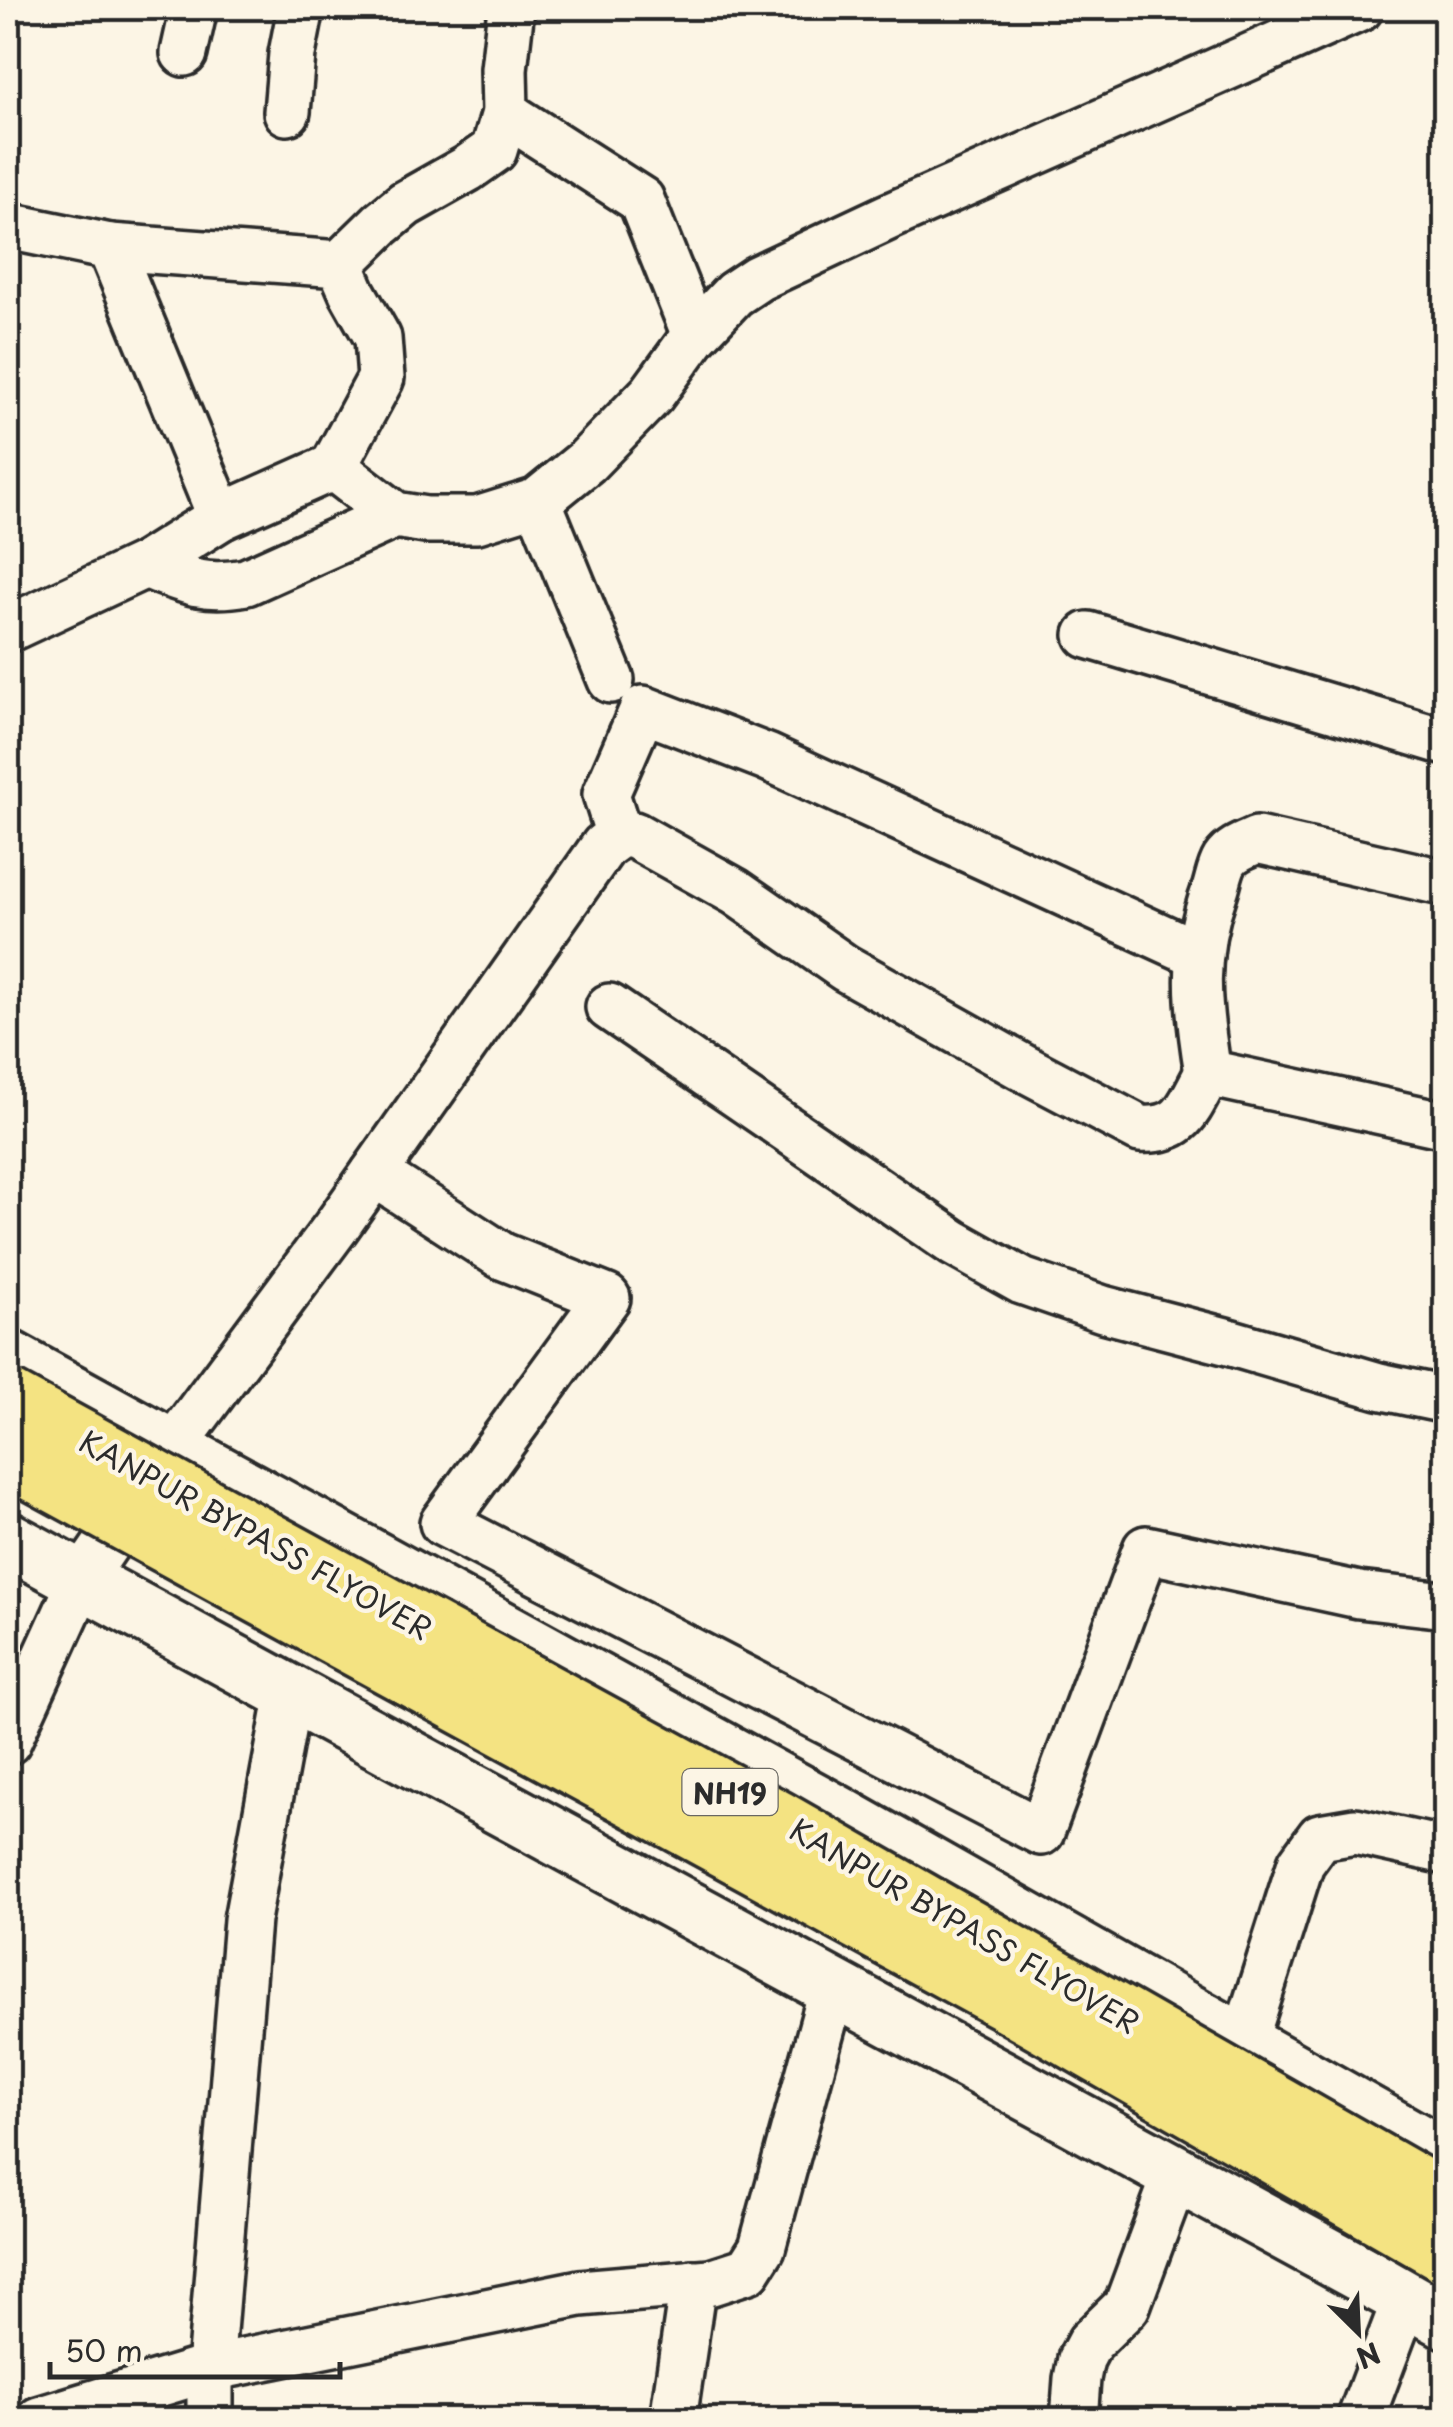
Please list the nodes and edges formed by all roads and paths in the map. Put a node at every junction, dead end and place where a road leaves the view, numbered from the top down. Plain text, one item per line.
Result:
1 (194, 8) edge
2 (301, 8) edge
3 (511, 8) edge
4 (1360, 8) edge
5 (184, 53) dead end
6 (287, 112) dead end
7 (505, 113) junction
8 (8, 226) edge
9 (110, 247) junction
10 (340, 264) junction
11 (695, 335) junction
12 (333, 467) junction
13 (538, 501) junction
14 (395, 514) junction
15 (221, 517) junction
16 (145, 565) junction
17 (16, 612) edge
18 (1088, 635) dead end
19 (611, 680) dead end
20 (1446, 742) edge
21 (619, 835) junction
22 (1446, 882) edge
23 (1200, 955) junction
24 (609, 1008) dead end
25 (1208, 1073) junction
26 (1446, 1124) edge
27 (374, 1173) junction
28 (8, 1358) edge
29 (8, 1398) edge
30 (1446, 1400) edge
31 (172, 1448) junction
32 (8, 1459) edge
33 (8, 1540) edge
34 (81, 1580) junction
35 (1446, 1605) edge
36 (289, 1693) junction
37 (8, 1741) edge
38 (1446, 1851) edge
39 (833, 1987) junction
40 (1244, 2042) junction
41 (1446, 2158) edge
42 (1176, 2174) junction
43 (1446, 2200) edge
44 (1446, 2255) edge
45 (693, 2283) junction
46 (1426, 2309) edge
47 (210, 2368) junction
48 (39, 2420) edge
49 (210, 2420) edge
50 (673, 2420) edge
51 (1074, 2420) edge
52 (1360, 2420) edge

1 - 5 street
2 - 6 street
3 - 7 street
4 - 11 street
7 - 10 street
7 - 11 street
8 - 9 street
9 - 10 street
9 - 15 street
10 - 12 street
11 - 13 street
12 - 14 street
12 - 15 street
13 - 14 street
13 - 19 street
14 - 16 street
15 - 16 street
16 - 17 street
18 - 20 street
21 - 23 street
21 - 25 street
21 - 27 street
22 - 23 street
23 - 25 street
24 - 30 street
25 - 26 street
27 - 31 street
27 - 35 street
28 - 31 main road
29 - 43 highway, KANPUR BYPASS FLYOVER / NH19, bridge
31 - 34 street
31 - 40 main road
32 - 44 highway, KANPUR BYPASS FLYOVER / NH19, bridge
33 - 34 main road
34 - 36 main road
34 - 37 street
36 - 39 main road
36 - 47 street
38 - 40 street
39 - 42 main road
39 - 45 street
40 - 41 main road
42 - 46 main road
42 - 51 street
45 - 47 street
45 - 50 street
46 - 52 street
47 - 48 street
47 - 49 street

